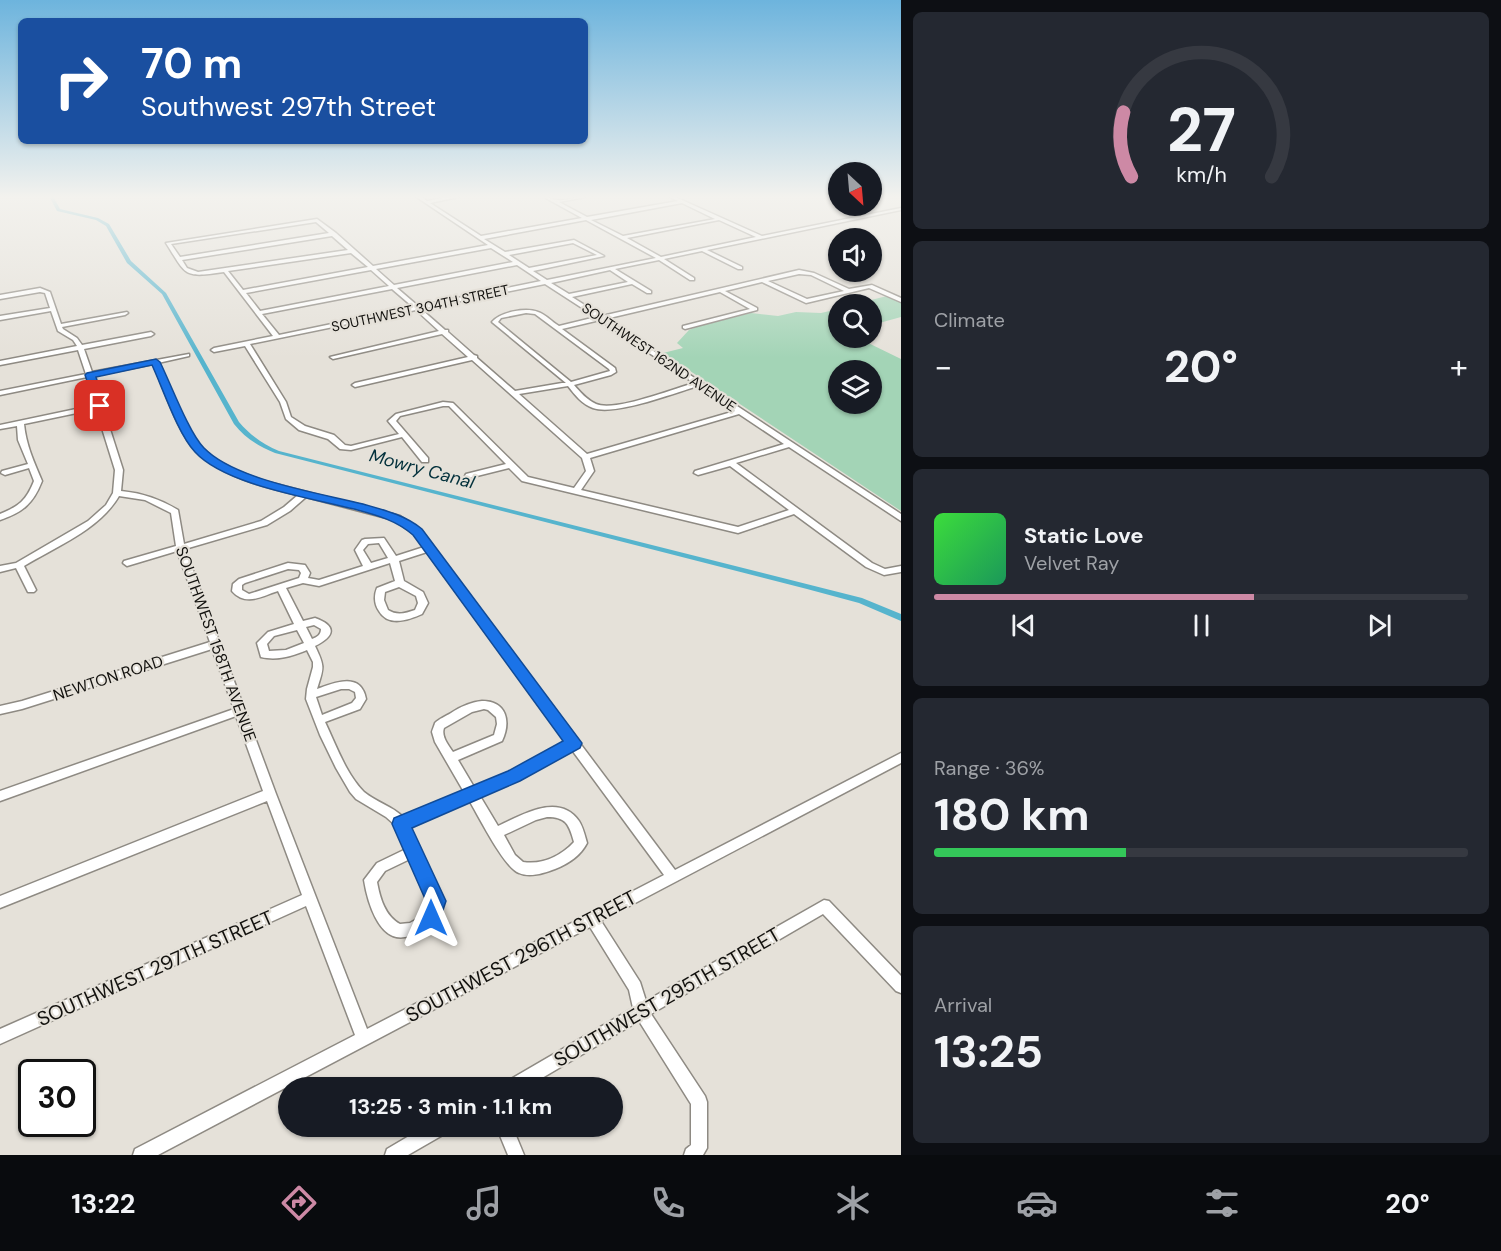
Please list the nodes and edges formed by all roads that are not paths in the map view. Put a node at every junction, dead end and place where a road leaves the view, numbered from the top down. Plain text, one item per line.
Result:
1 (172, 250) edge
2 (235, 250) edge
3 (472, 250) edge
4 (498, 250) edge
5 (526, 250) edge
6 (591, 250) edge
7 (645, 250) edge
8 (703, 250) joint
9 (352, 251) joint
10 (504, 254) junction
11 (661, 258) junction
12 (178, 259) junction
13 (518, 263) junction
14 (373, 268) junction
15 (740, 268) dead end
16 (611, 269) junction
17 (225, 270) junction
18 (529, 270) junction
19 (692, 279) dead end
20 (762, 280) junction
21 (547, 282) junction
22 (633, 282) junction
23 (394, 287) junction
24 (720, 290) junction
25 (849, 291) junction
26 (241, 292) junction
27 (649, 292) dead end
28 (569, 296) junction
29 (0, 297) edge
30 (901, 300) edge
31 (420, 308) junction
32 (53, 309) junction
33 (125, 313) dead end
34 (258, 313) junction
35 (2, 318) edge
36 (601, 318) junction
37 (58, 326) junction
38 (685, 327) dead end
39 (558, 328) junction
40 (446, 332) junction
41 (152, 334) dead end
42 (277, 337) junction
43 (246, 344) junction
44 (81, 348) junction
45 (214, 350) dead end
46 (187, 355) dead end
47 (333, 357) dead end
48 (475, 357) junction
49 (156, 362) junction
50 (0, 363) edge
51 (90, 375) junction
52 (571, 384) junction
53 (699, 384) junction
54 (355, 385) dead end
55 (0, 393) edge
56 (515, 393) junction
57 (100, 406) junction
58 (741, 411) junction
59 (20, 423) junction
60 (0, 427) edge
61 (402, 435) junction
62 (790, 444) junction
63 (586, 457) junction
64 (425, 460) dead end
65 (731, 463) junction
66 (33, 465) junction
67 (510, 465) junction
68 (5, 472) dead end
69 (698, 473) dead end
70 (469, 476) dead end
71 (576, 490) junction
72 (117, 494) junction
73 (305, 494) junction
74 (795, 511) junction
75 (0, 517) edge
76 (901, 518) edge
77 (180, 547) junction
78 (429, 549) junction
79 (394, 560) junction
80 (127, 563) dead end
81 (19, 565) junction
82 (369, 568) junction
83 (0, 569) edge
84 (901, 569) edge
85 (303, 580) junction
86 (400, 583) junction
87 (281, 587) junction
88 (31, 590) dead end
89 (299, 624) junction
90 (216, 644) junction
91 (309, 644) junction
92 (311, 695) junction
93 (0, 710) edge
94 (239, 711) junction
95 (320, 720) junction
96 (574, 743) junction
97 (451, 758) junction
98 (901, 758) edge
99 (270, 794) junction
100 (472, 794) junction
101 (0, 796) edge
102 (401, 824) junction
103 (496, 834) junction
104 (413, 852) junction
105 (673, 877) junction
106 (310, 898) junction
107 (0, 902) edge
108 (592, 920) junction
109 (901, 986) edge
110 (641, 1011) junction
111 (0, 1037) edge
112 (364, 1039) junction
113 (528, 1077) edge
114 (423, 1137) edge
115 (509, 1137) edge
116 (141, 1155) edge
117 (393, 1155) edge
118 (516, 1155) edge
119 (692, 1155) edge

1 - 12 street
2 - 12 street
3 - 14 street
4 - 10 street, SOUTHWEST 162ND AVENUE
5 - 10 street
6 - 18 street
7 - 11 street
8 - 11 street, SOUTHWEST 304TH STREET
8 - 15 street
9 - 14 street
9 - 17 street
10 - 13 street, SOUTHWEST 162ND AVENUE
11 - 16 street, SOUTHWEST 304TH STREET
11 - 19 street
12 - 17 street
13 - 18 street, SOUTHWEST 162ND AVENUE
13 - 23 street
14 - 23 street
14 - 26 street
16 - 21 street, SOUTHWEST 304TH STREET
16 - 22 street
17 - 26 street
18 - 21 street, SOUTHWEST 162ND AVENUE
20 - 24 street
20 - 25 street
20 - 25 street
21 - 28 street, SOUTHWEST 162ND AVENUE
21 - 31 street, SOUTHWEST 304TH STREET
22 - 27 street
22 - 28 street
23 - 31 street
23 - 34 street
24 - 36 street
24 - 38 street
25 - 30 street
26 - 34 street
28 - 36 street, SOUTHWEST 162ND AVENUE
29 - 32 street
31 - 40 street
31 - 42 street, SOUTHWEST 304TH STREET
32 - 35 street
32 - 37 street
33 - 37 street
34 - 42 street
36 - 39 street
36 - 53 street, SOUTHWEST 162ND AVENUE
37 - 44 street
39 - 52 street
39 - 52 street
40 - 47 street
40 - 48 street
41 - 44 street
42 - 43 street, SOUTHWEST 304TH STREET
43 - 45 street, SOUTHWEST 304TH STREET
43 - 61 street
44 - 50 street
44 - 51 street
46 - 49 street
48 - 54 street
48 - 56 street
49 - 51 street
49 - 73 street
51 - 55 street
51 - 57 street
52 - 53 street
52 - 56 street
53 - 58 street, SOUTHWEST 162ND AVENUE
56 - 63 street
57 - 59 street
57 - 72 street
58 - 62 street, SOUTHWEST 162ND AVENUE
58 - 63 street
59 - 60 street
59 - 66 street
61 - 64 street
61 - 67 street
62 - 65 street
62 - 76 street, SOUTHWEST 162ND AVENUE
63 - 71 street
65 - 69 street
65 - 74 street
66 - 68 street
66 - 75 street
67 - 70 street
67 - 71 street
71 - 74 street
72 - 77 street, SOUTHWEST 158TH AVENUE
72 - 81 street
73 - 77 street
73 - 78 street
74 - 84 street
77 - 80 street
77 - 90 street, SOUTHWEST 158TH AVENUE
78 - 79 street
78 - 96 street
79 - 82 street
79 - 82 street
79 - 86 street
81 - 83 street
81 - 88 street
82 - 85 street
85 - 87 street
85 - 87 street
86 - 86 street
87 - 89 street
89 - 91 street
89 - 91 street
89 - 91 street
90 - 93 street, NEWTON ROAD
90 - 94 street, SOUTHWEST 158TH AVENUE
91 - 92 street
92 - 95 street
92 - 95 street
94 - 99 street, SOUTHWEST 158TH AVENUE
94 - 101 street
95 - 102 street
96 - 100 street
96 - 105 street
97 - 97 street
97 - 100 street
98 - 105 street, SOUTHWEST 296TH STREET
99 - 106 street, SOUTHWEST 158TH AVENUE
99 - 107 street
100 - 102 street
100 - 103 street
102 - 104 street
103 - 103 street
104 - 104 street
105 - 108 street, SOUTHWEST 296TH STREET
106 - 111 street, SOUTHWEST 297TH STREET
106 - 112 street, SOUTHWEST 158TH AVENUE
108 - 110 street
108 - 112 street, SOUTHWEST 296TH STREET
109 - 110 street, SOUTHWEST 295TH STREET
110 - 113 street, SOUTHWEST 295TH STREET
110 - 119 street
112 - 116 street, SOUTHWEST 296TH STREET
114 - 117 street
115 - 118 street

